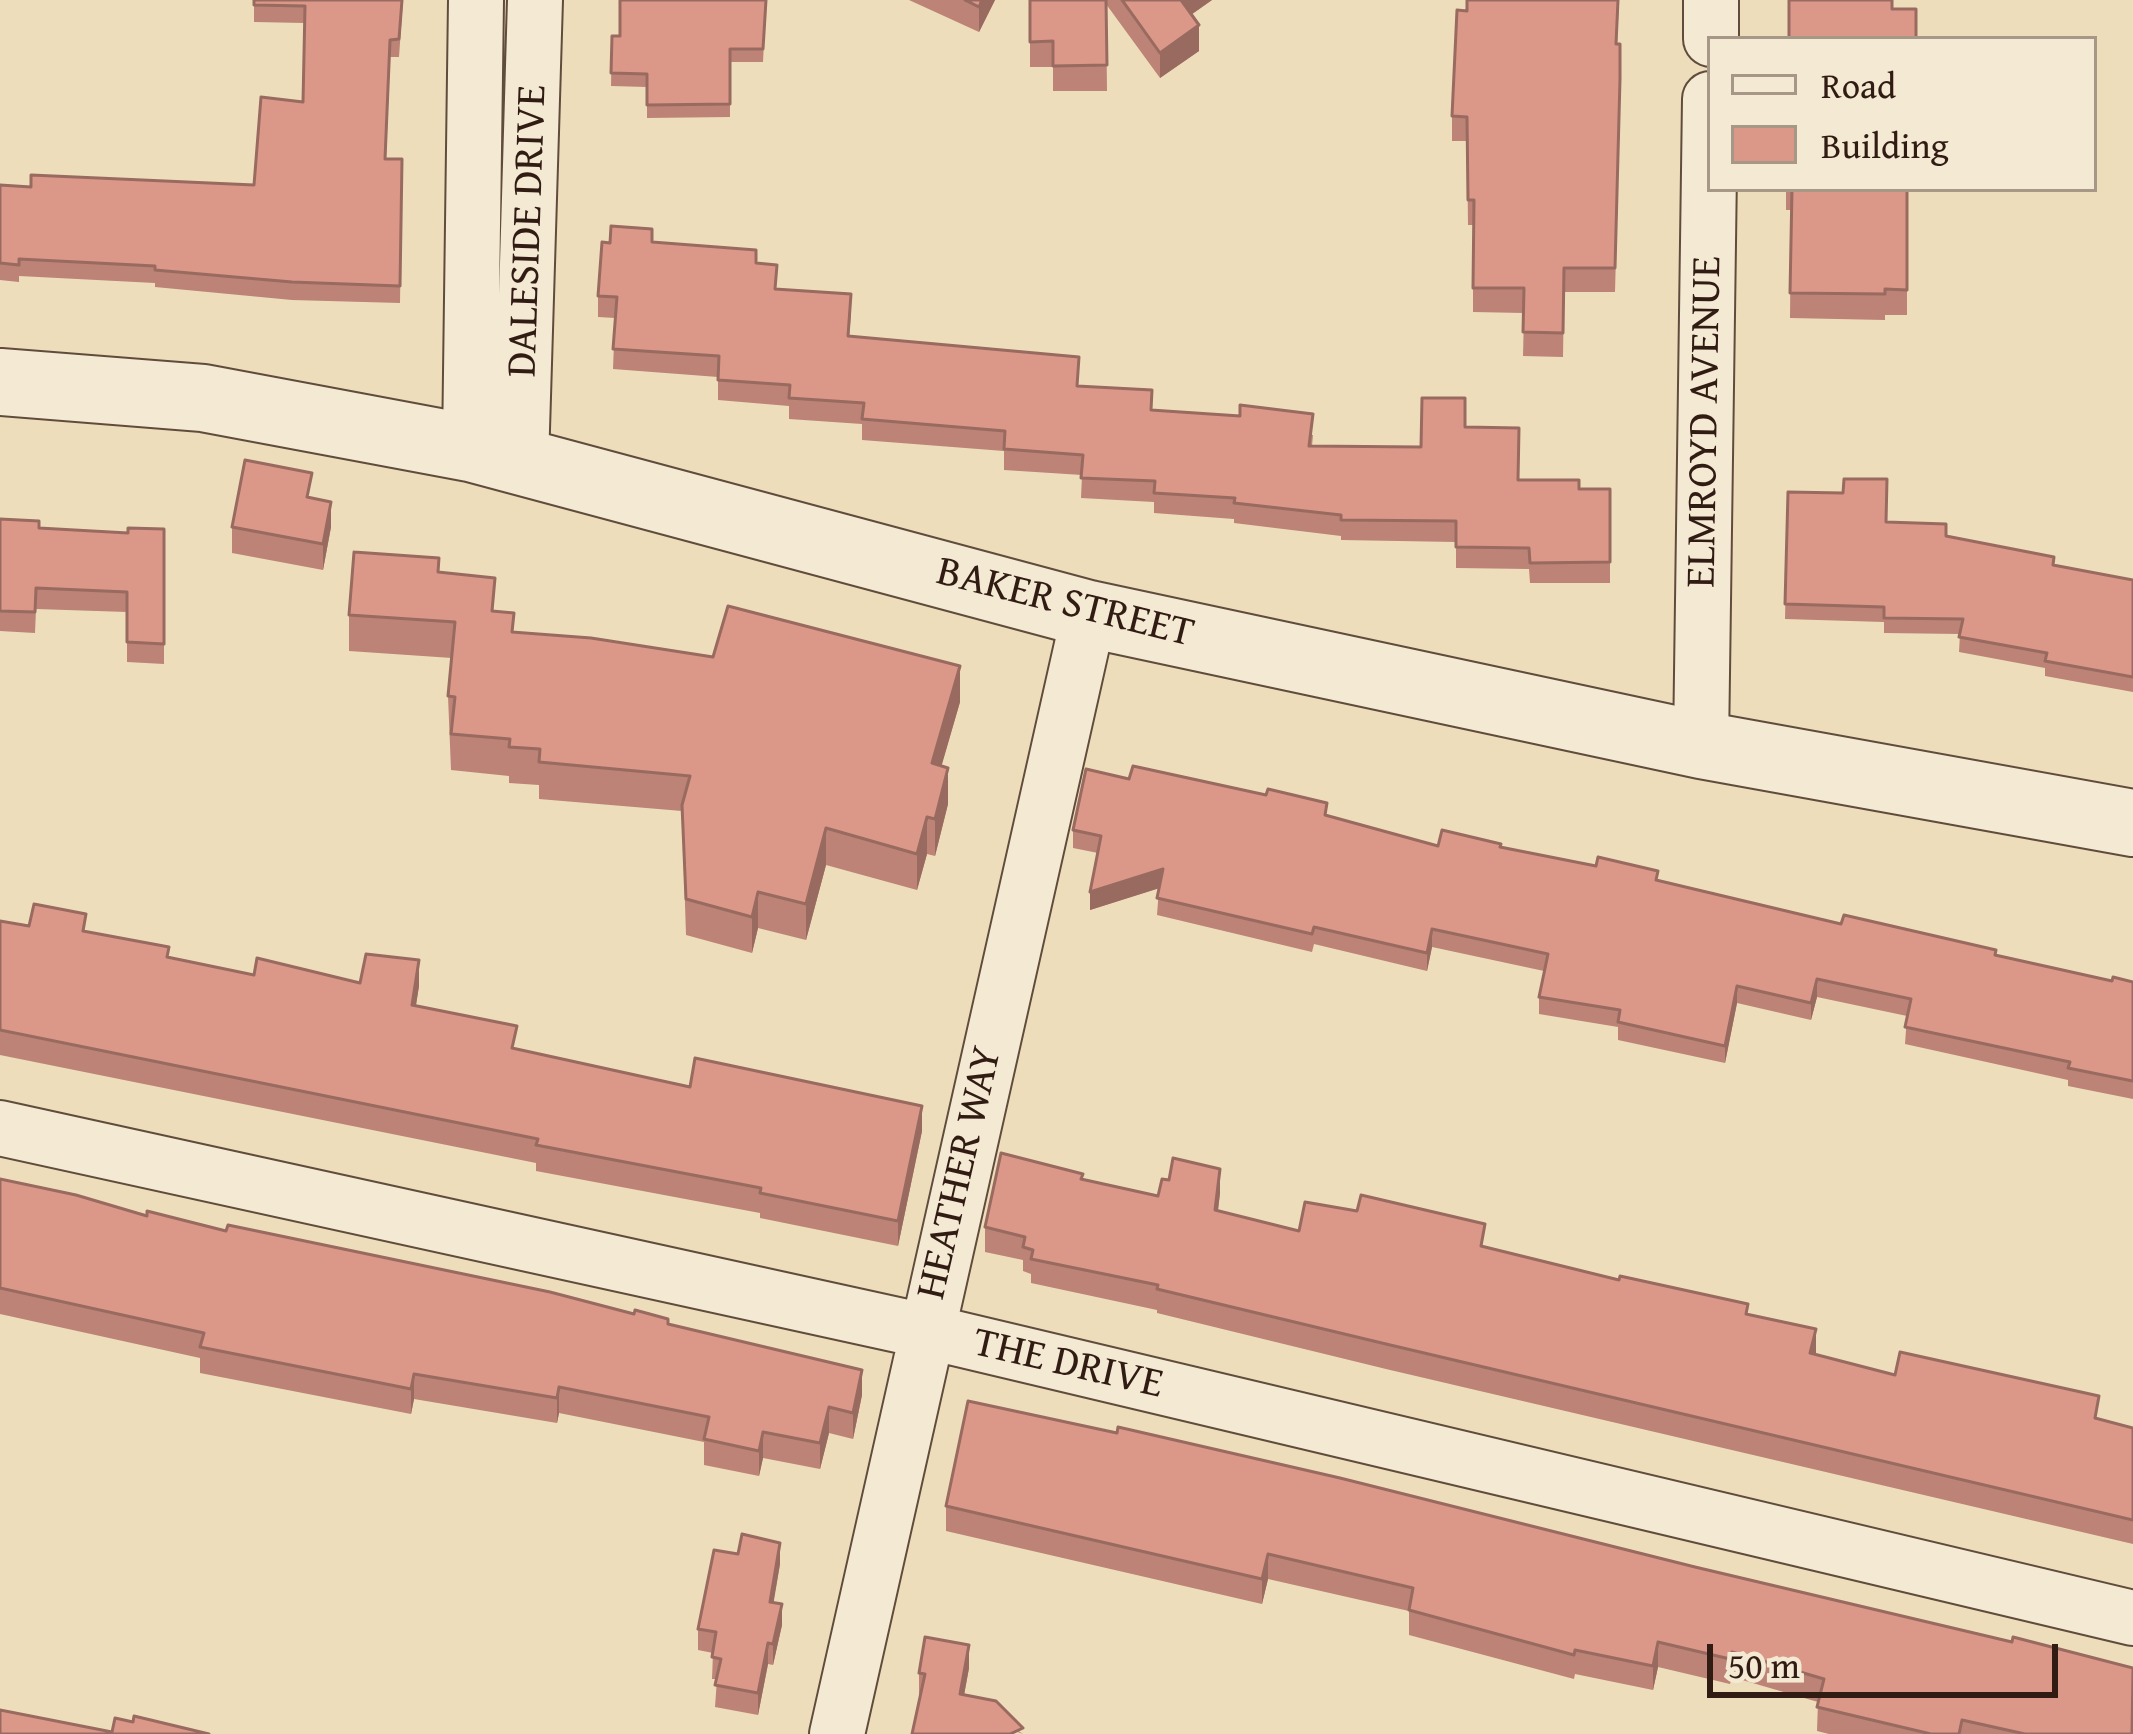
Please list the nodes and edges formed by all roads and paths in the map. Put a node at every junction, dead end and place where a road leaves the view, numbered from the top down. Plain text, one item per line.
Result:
1 (476, 0) edge
2 (536, 0) edge
3 (1712, 0) edge
4 (1711, 36) edge
5 (1709, 192) edge
6 (0, 382) edge
7 (496, 455) junction
8 (1089, 614) junction
9 (1700, 745) junction
10 (2133, 823) edge
11 (0, 1128) edge
12 (925, 1330) junction
13 (2133, 1618) edge
14 (837, 1734) edge

1 - 7 street, DALESIDE DRIVE
2 - 7 street, DALESIDE DRIVE
3 - 4 street
5 - 9 street, ELMROYD AVENUE
6 - 7 street, BAKER STREET
7 - 8 street, BAKER STREET
8 - 9 street, BAKER STREET
8 - 12 street, HEATHER WAY
9 - 10 street, BAKER STREET
11 - 12 street, THE DRIVE
12 - 13 street, THE DRIVE
12 - 14 street, HEATHER WAY

